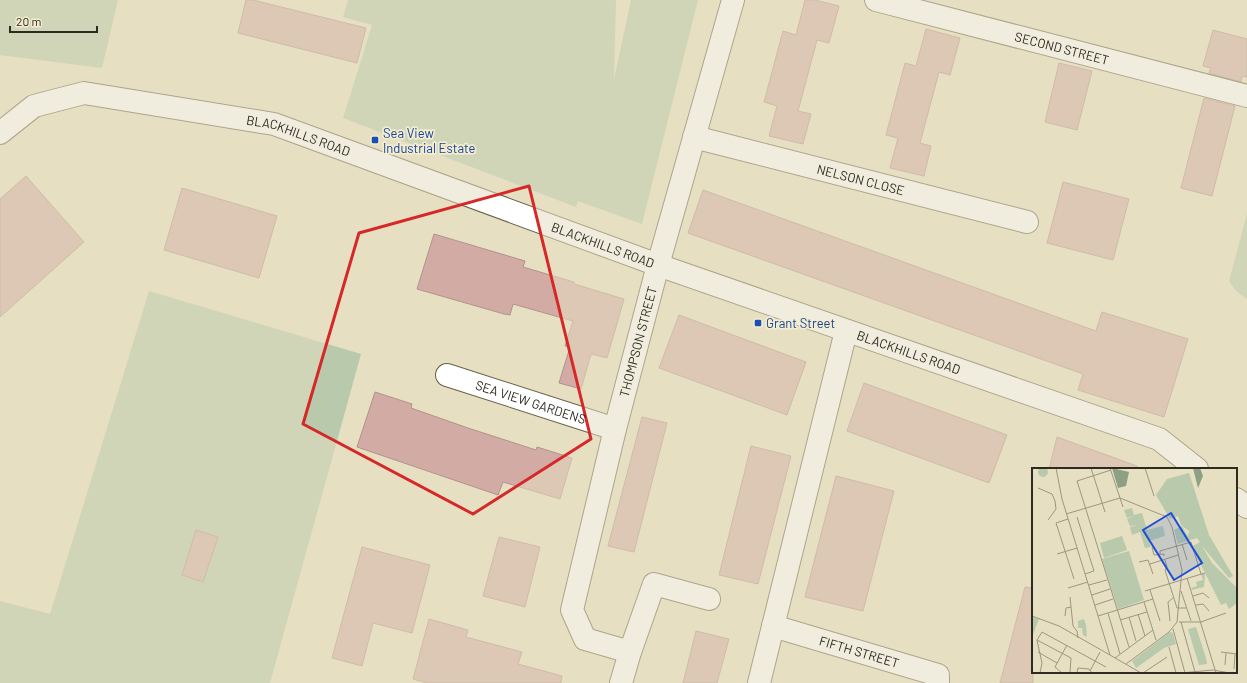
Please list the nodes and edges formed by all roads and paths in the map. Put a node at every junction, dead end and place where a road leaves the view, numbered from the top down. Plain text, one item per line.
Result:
1 (733, 0) edge
2 (876, 0) edge
3 (1247, 96) edge
4 (0, 133) edge
5 (694, 137) junction
6 (1027, 222) dead end
7 (658, 265) junction
8 (846, 331) junction
9 (447, 375) dead end
10 (615, 430) junction
11 (1196, 468) edge
12 (1237, 500) edge
13 (1247, 507) edge
14 (709, 599) dead end
15 (773, 626) junction
16 (630, 652) junction
17 (621, 683) edge
18 (759, 683) edge
19 (938, 683) edge

1 - 5 street, THOMPSON STREET
2 - 3 street, SECOND STREET
4 - 7 street, BLACKHILLS ROAD
5 - 6 street, NELSON CLOSE
5 - 7 street, THOMPSON STREET
7 - 8 street, BLACKHILLS ROAD
7 - 10 street, THOMPSON STREET
8 - 11 street, BLACKHILLS ROAD
8 - 15 street
9 - 10 street, SEA VIEW GARDENS
10 - 16 street, THOMPSON STREET
12 - 13 street
14 - 16 street
15 - 18 street
15 - 19 street, FIFTH STREET
16 - 17 street

